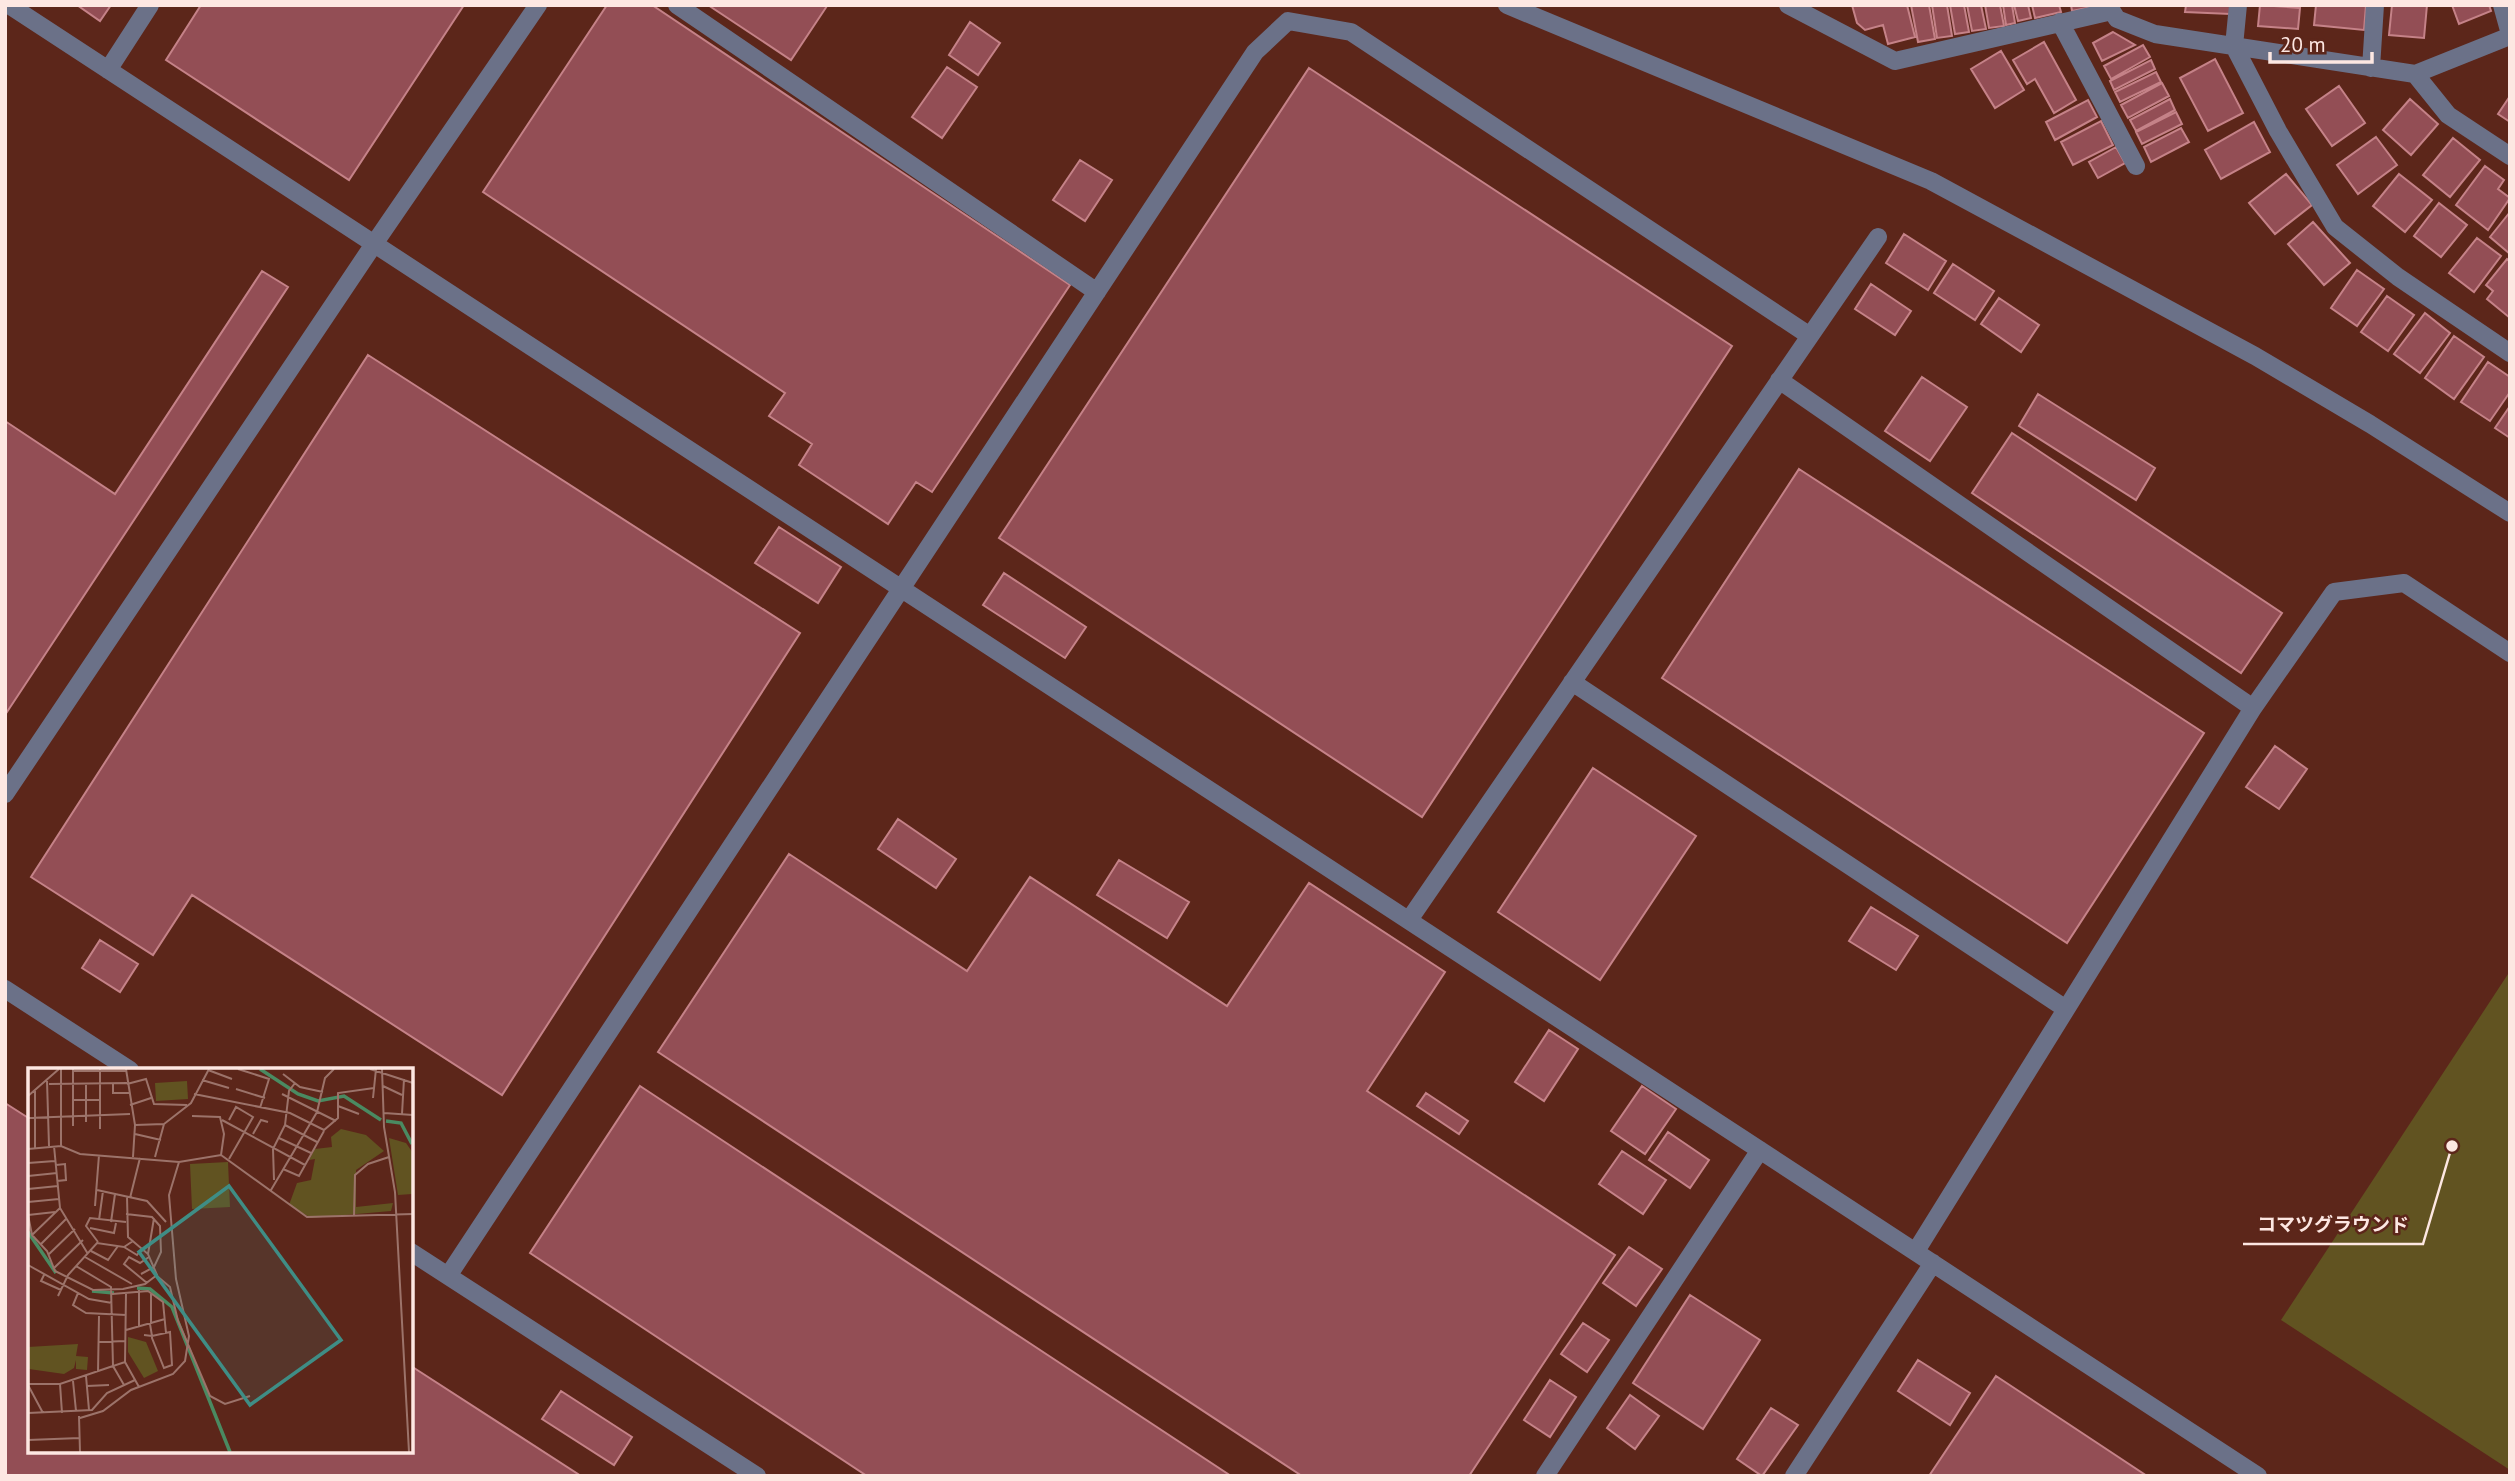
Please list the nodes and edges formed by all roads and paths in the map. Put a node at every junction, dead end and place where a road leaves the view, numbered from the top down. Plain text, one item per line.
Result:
1 (9, 5) edge
2 (150, 5) edge
3 (538, 5) edge
4 (677, 5) edge
5 (1507, 5) edge
6 (1788, 5) edge
7 (2238, 5) edge
8 (2375, 5) edge
9 (2502, 5) edge
10 (2110, 8) edge
11 (2060, 22) junction
12 (2510, 35) edge
13 (2234, 46) junction
14 (2371, 68) junction
15 (107, 70) junction
16 (2416, 74) junction
17 (2510, 156) edge
18 (2136, 166) dead end
19 (1878, 237) dead end
20 (374, 244) junction
21 (1097, 292) junction
22 (1810, 336) junction
23 (2510, 353) edge
24 (1779, 380) junction
25 (2510, 513) edge
26 (901, 588) junction
27 (2510, 653) edge
28 (1572, 682) junction
29 (2253, 708) junction
30 (5, 794) edge
31 (1409, 920) junction
32 (5, 989) edge
33 (2066, 1009) junction
34 (127, 1068) edge
35 (1760, 1150) junction
36 (1916, 1251) junction
37 (413, 1253) edge
38 (1933, 1263) junction
39 (448, 1276) junction
40 (757, 1476) edge
41 (1545, 1476) edge
42 (1794, 1476) edge
43 (2258, 1476) edge

1 - 15 street
2 - 15 street
3 - 20 street
4 - 21 street
5 - 25 street
6 - 11 street
7 - 13 street
8 - 14 street
9 - 12 street
10 - 11 street
10 - 13 street
11 - 18 street
12 - 16 street
13 - 14 street
13 - 23 street
14 - 16 street
15 - 20 street
16 - 17 street
19 - 22 street
20 - 26 street
20 - 30 street
21 - 22 street
21 - 26 street
22 - 24 street
24 - 28 street
24 - 29 street
26 - 31 street
26 - 39 street
27 - 29 street
28 - 31 street
28 - 33 street
29 - 33 street
31 - 35 street
32 - 34 street
33 - 36 street
35 - 36 street
35 - 41 street
36 - 38 street
37 - 39 street
38 - 42 street
38 - 43 street
39 - 40 street

